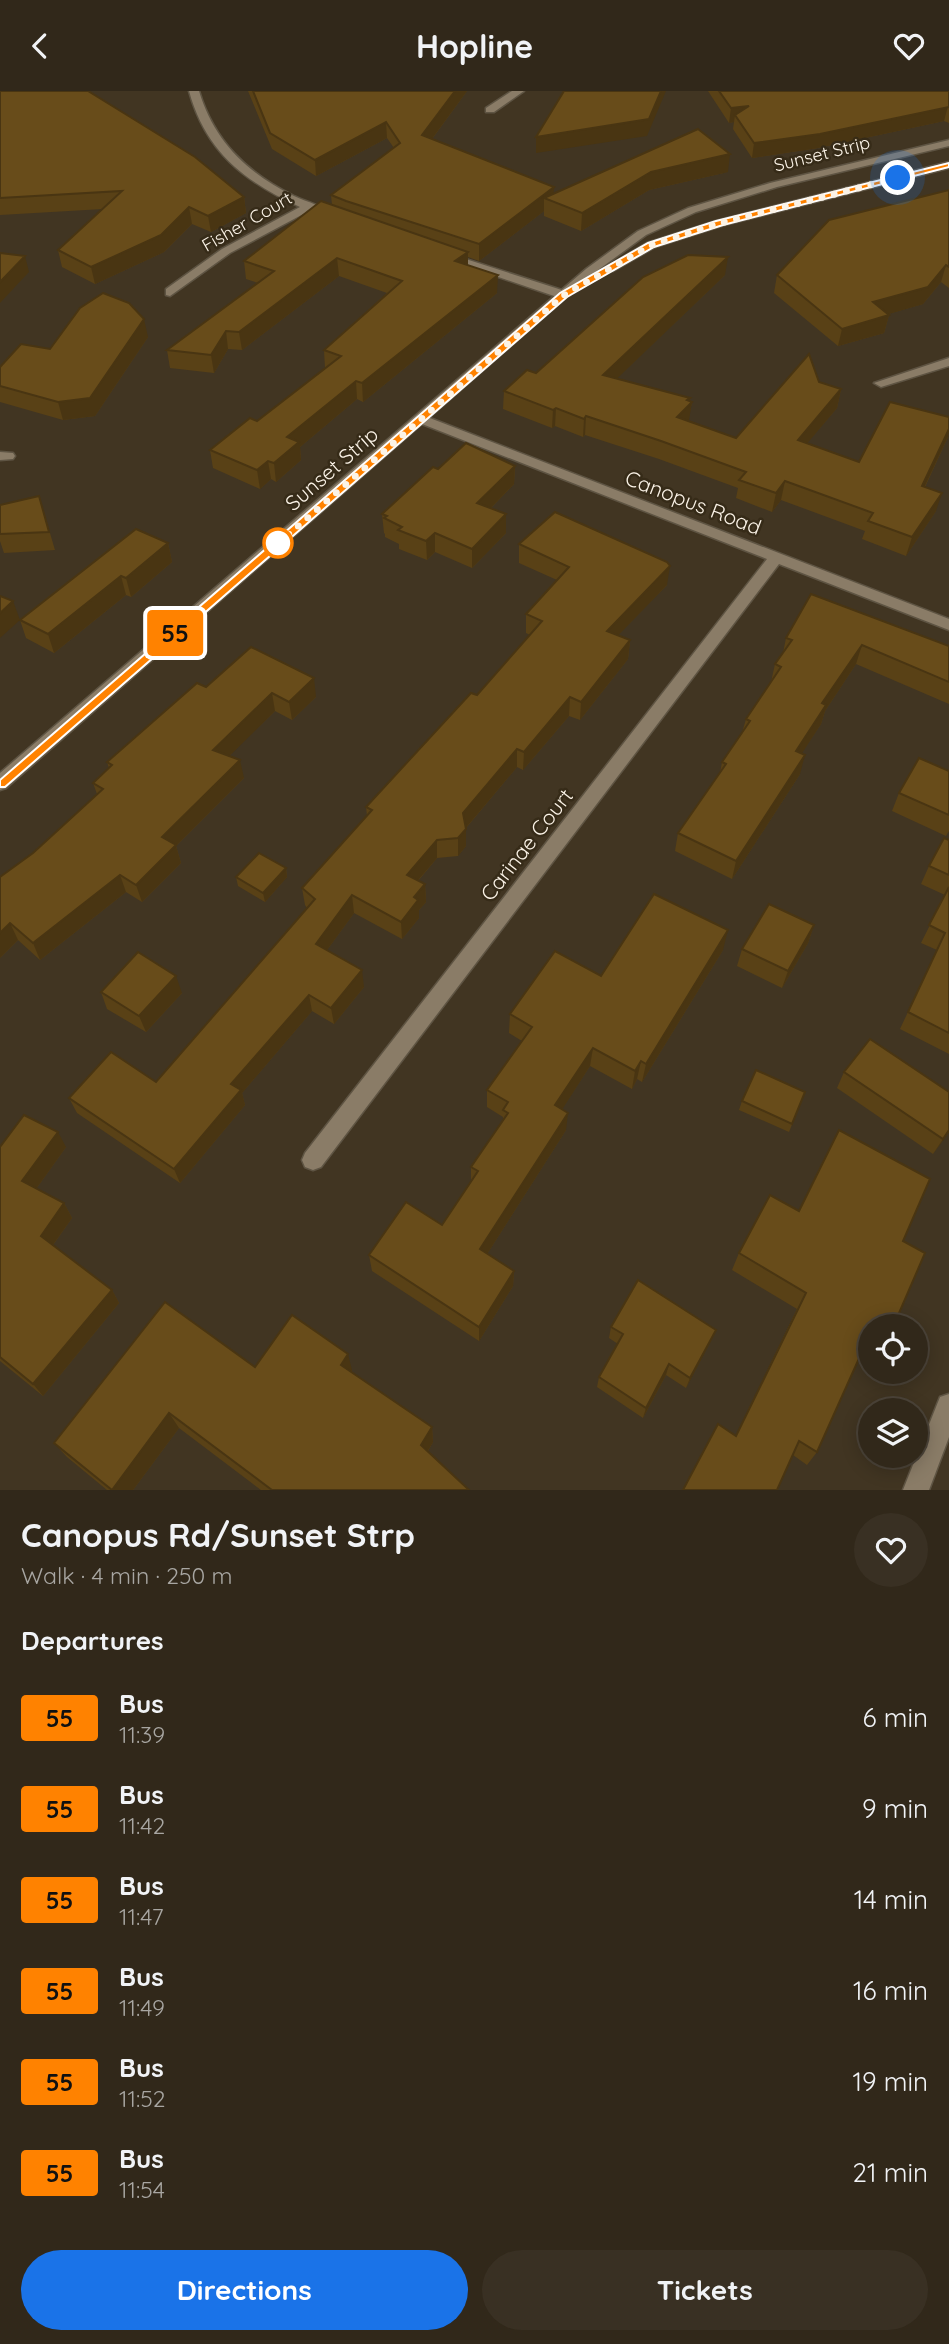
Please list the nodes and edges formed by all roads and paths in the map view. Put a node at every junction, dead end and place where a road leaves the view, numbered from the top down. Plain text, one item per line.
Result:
1 (194, 91) edge
2 (519, 91) edge
3 (490, 110) dead end
4 (949, 143) edge
5 (949, 165) edge
6 (308, 207) junction
7 (339, 219) edge
8 (438, 253) edge
9 (170, 292) dead end
10 (564, 295) junction
11 (949, 362) edge
12 (881, 383) dead end
13 (422, 419) junction
14 (776, 558) junction
15 (949, 625) edge
16 (0, 783) edge
17 (313, 1160) dead end
18 (949, 1406) edge
19 (916, 1490) edge

1 - 6 street
2 - 3 street
4 - 10 street, Sunset Strip
5 - 10 street, Sunset Strip
6 - 7 street
6 - 9 street, Fisher Court
8 - 10 street
10 - 13 street, Sunset Strip
11 - 12 street
13 - 14 street, Canopus Road
13 - 16 street, Sunset Strip
14 - 15 street, Canopus Road
14 - 17 street, Carinae Court
18 - 19 street

